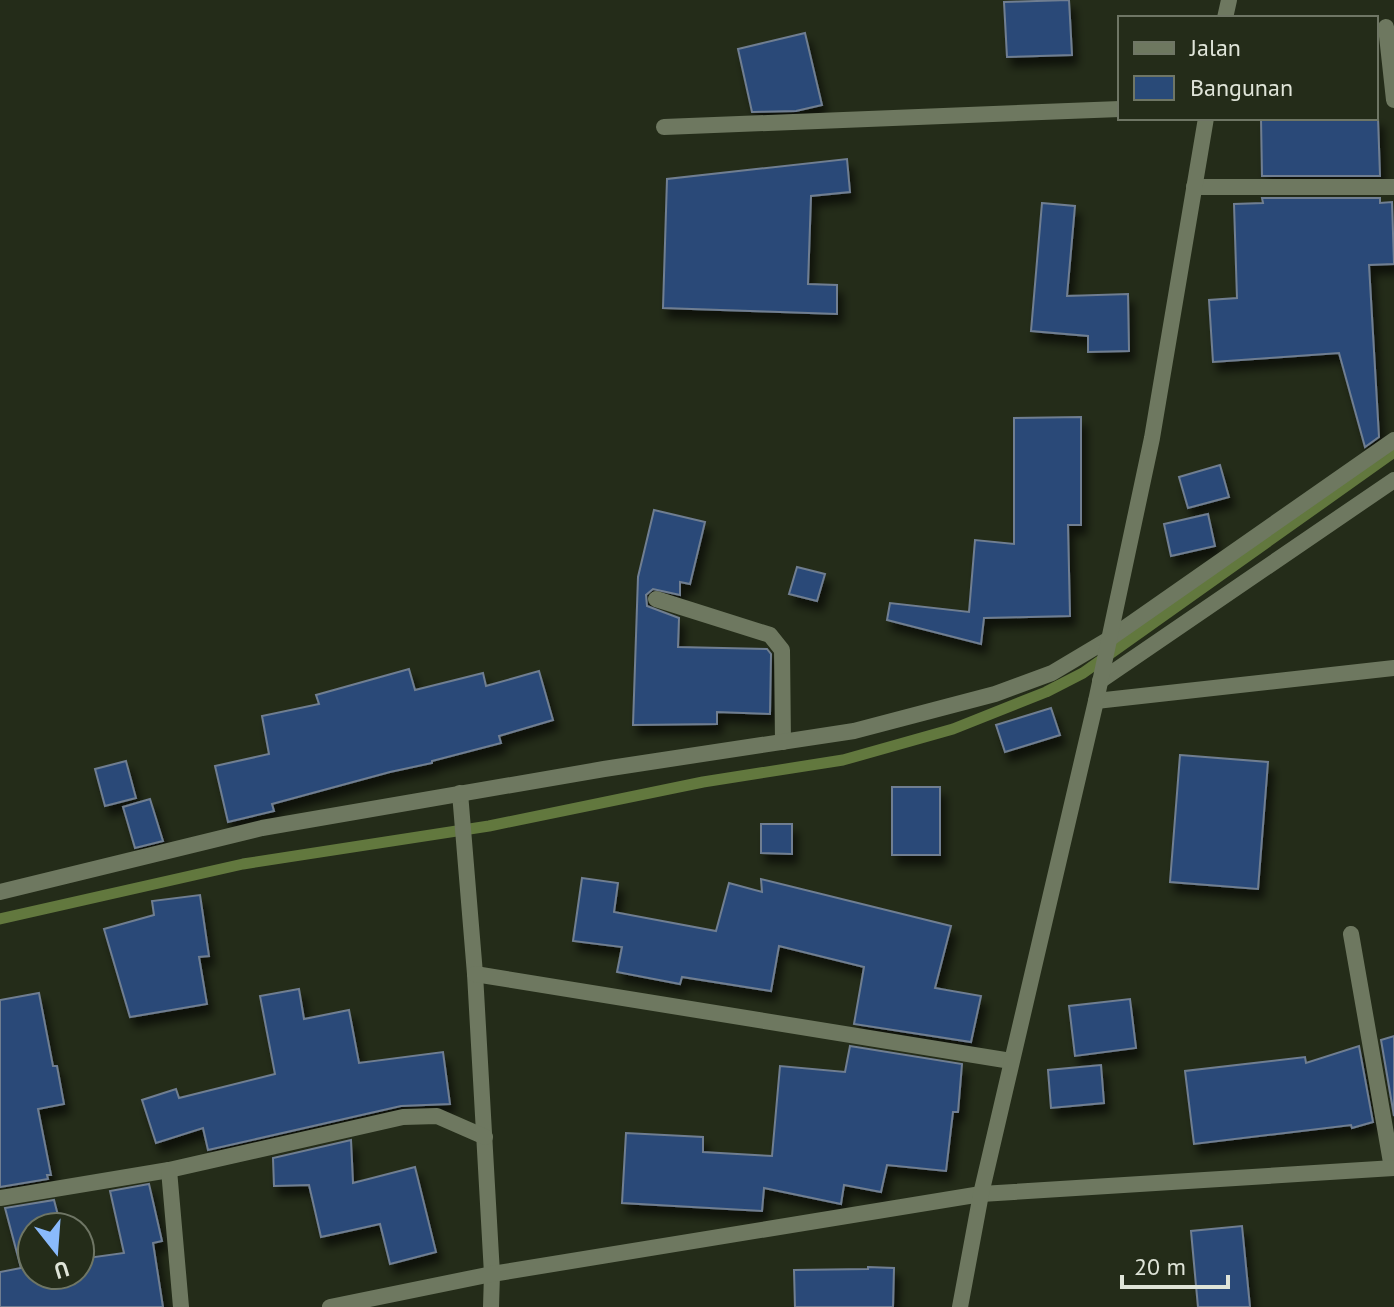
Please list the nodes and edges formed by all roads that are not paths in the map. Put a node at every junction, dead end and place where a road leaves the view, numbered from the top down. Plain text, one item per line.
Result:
1 (1385, 27) edge
2 (1394, 100) edge
3 (1118, 109) edge
4 (1206, 120) edge
5 (664, 127) dead end
6 (1194, 187) junction
7 (1394, 187) edge
8 (1394, 440) edge
9 (1394, 480) edge
10 (656, 599) dead end
11 (1108, 644) junction
12 (1394, 668) edge
13 (1101, 675) junction
14 (1096, 701) junction
15 (783, 742) junction
16 (460, 793) junction
17 (0, 892) edge
18 (1351, 934) dead end
19 (475, 974) junction
20 (1011, 1061) junction
21 (485, 1137) junction
22 (1393, 1168) edge
23 (169, 1170) junction
24 (981, 1194) junction
25 (0, 1198) edge
26 (492, 1274) junction
27 (181, 1307) edge
28 (330, 1307) edge
29 (491, 1307) edge
30 (960, 1307) edge

1 - 2 street
3 - 5 street
4 - 6 street
6 - 7 street
6 - 11 street
8 - 11 street
9 - 13 street
10 - 15 street
11 - 13 street
11 - 15 street
12 - 14 street
13 - 14 street
14 - 20 street
15 - 16 street
16 - 17 street
16 - 19 street
18 - 22 street
19 - 20 street
19 - 21 street
20 - 24 street
21 - 23 street
21 - 26 street
22 - 24 street
23 - 25 street
23 - 27 street
24 - 26 street
24 - 30 street
26 - 28 street
26 - 29 street

